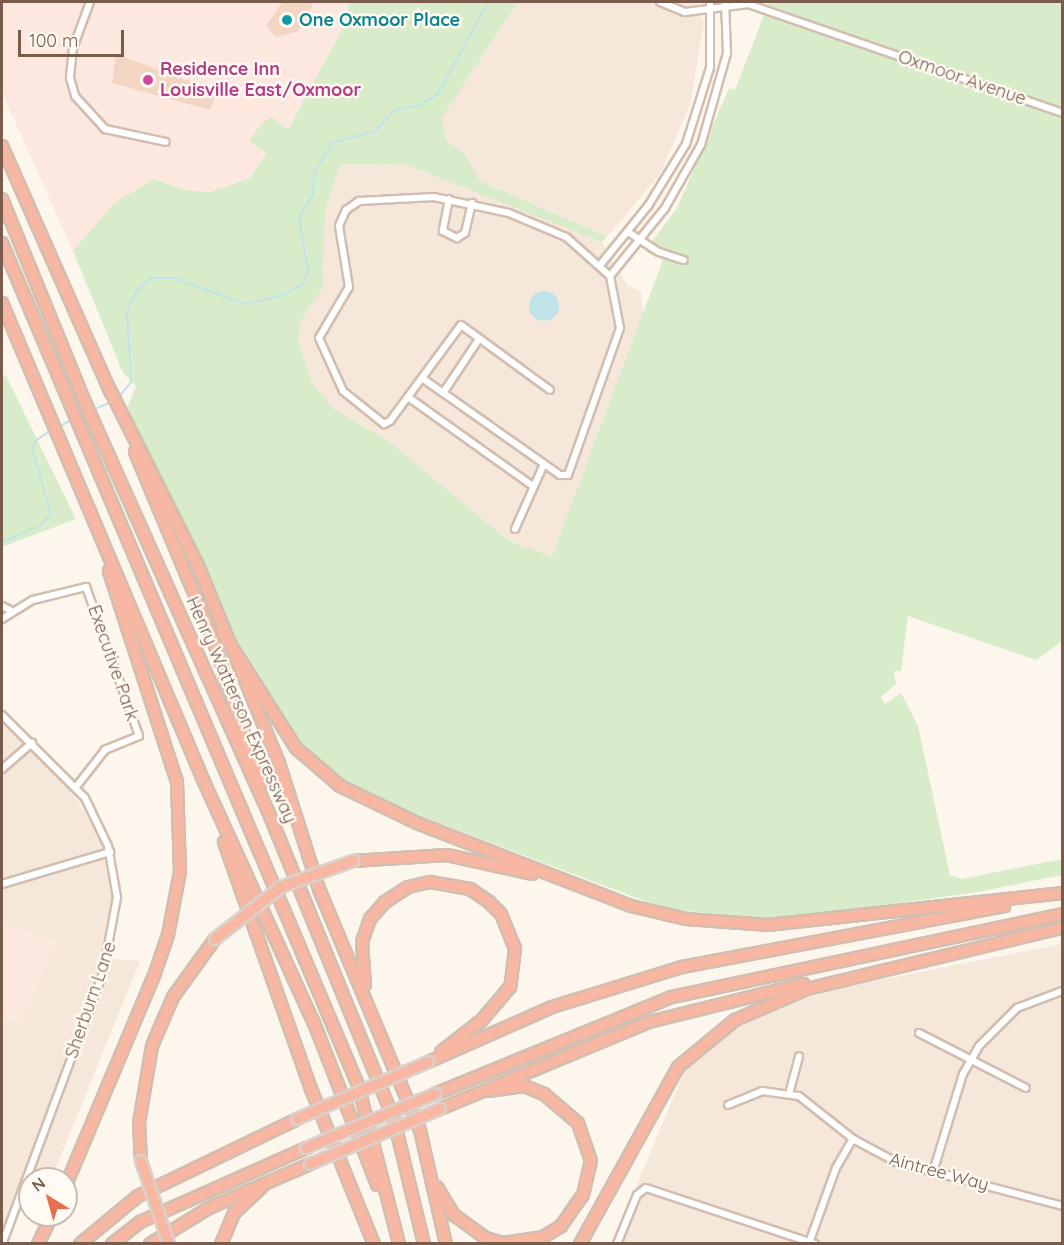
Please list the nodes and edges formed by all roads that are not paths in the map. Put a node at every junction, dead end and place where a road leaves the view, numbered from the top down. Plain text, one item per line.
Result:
1 (90, 2) edge
2 (660, 2) edge
3 (725, 3) edge
4 (711, 5) edge
5 (1062, 113) edge
6 (166, 142) dead end
7 (2, 147) edge
8 (2, 199) edge
9 (449, 199) junction
10 (472, 202) junction
11 (628, 232) junction
12 (640, 240) junction
13 (2, 243) edge
14 (684, 260) dead end
15 (601, 264) junction
16 (610, 276) junction
17 (2, 303) edge
18 (479, 339) junction
19 (422, 378) junction
20 (550, 390) dead end
21 (442, 393) junction
22 (408, 397) junction
23 (121, 413) junction
24 (544, 464) junction
25 (532, 486) junction
26 (95, 522) junction
27 (515, 529) dead end
28 (2, 606) edge
29 (10, 610) junction
30 (2, 619) edge
31 (223, 633) junction
32 (2, 715) edge
33 (32, 743) junction
34 (2, 769) edge
35 (204, 782) junction
36 (76, 787) junction
37 (268, 811) junction
38 (110, 852) junction
39 (2, 884) edge
40 (576, 884) junction
41 (1062, 893) edge
42 (1062, 914) edge
43 (1062, 928) edge
44 (1009, 941) junction
45 (1062, 991) edge
46 (368, 1000) junction
47 (919, 1033) dead end
48 (799, 1056) dead end
49 (970, 1059) junction
50 (428, 1062) junction
51 (1026, 1088) dead end
52 (789, 1094) junction
53 (473, 1095) junction
54 (728, 1105) dead end
55 (853, 1139) junction
56 (73, 1167) edge
57 (933, 1172) junction
58 (271, 1180) junction
59 (433, 1180) junction
60 (1062, 1206) edge
61 (46, 1227) edge
62 (811, 1243) edge
63 (2, 1244) edge
64 (38, 1244) edge
65 (80, 1244) edge
66 (111, 1244) edge
67 (150, 1244) edge
68 (169, 1244) edge
69 (221, 1244) edge
70 (374, 1244) edge
71 (393, 1244) edge
72 (399, 1244) edge
73 (424, 1244) edge
74 (446, 1244) edge
75 (580, 1244) edge
76 (617, 1244) edge

1 - 6 street
2 - 4 street, Oxmoor Avenue
3 - 4 street, Oxmoor Avenue
3 - 5 street, Oxmoor Avenue
3 - 12 street
4 - 11 street
7 - 23 highway
8 - 37 highway, Henry Watterson Expressway
9 - 10 street
9 - 10 street
9 - 22 street
10 - 15 street
11 - 12 street
11 - 15 street
12 - 14 street
12 - 16 street
13 - 72 highway, Henry Watterson Expressway
15 - 16 street
16 - 24 street
17 - 26 highway
18 - 19 street
18 - 20 street
18 - 21 street
19 - 21 street
19 - 22 street
21 - 24 street
22 - 25 street
23 - 31 highway
23 - 37 highway
24 - 25 street
25 - 27 street
26 - 35 highway
26 - 56 highway
28 - 29 street
29 - 30 street
29 - 36 street, Executive Park
31 - 40 highway
31 - 46 highway
32 - 33 street, Sherburn Lane
33 - 34 street
33 - 36 street, Sherburn Lane
35 - 70 highway
35 - 71 highway
36 - 38 street, Sherburn Lane
37 - 73 highway, Henry Watterson Expressway
38 - 39 street
38 - 63 street, Sherburn Lane
40 - 41 highway
40 - 68 highway, bridge
41 - 50 highway
42 - 66 highway, bridge
43 - 44 highway
44 - 53 highway
44 - 75 highway
45 - 49 street
46 - 50 highway
46 - 59 highway
47 - 49 street
48 - 52 street
49 - 51 street
49 - 57 street
50 - 65 highway, bridge
52 - 54 street, Aintree Way
52 - 55 street, Aintree Way
53 - 58 highway, bridge
53 - 59 highway
55 - 57 street, Aintree Way
55 - 62 street
57 - 60 street, Aintree Way
58 - 67 highway
58 - 69 highway
59 - 74 highway
61 - 64 highway
62 - 76 street

